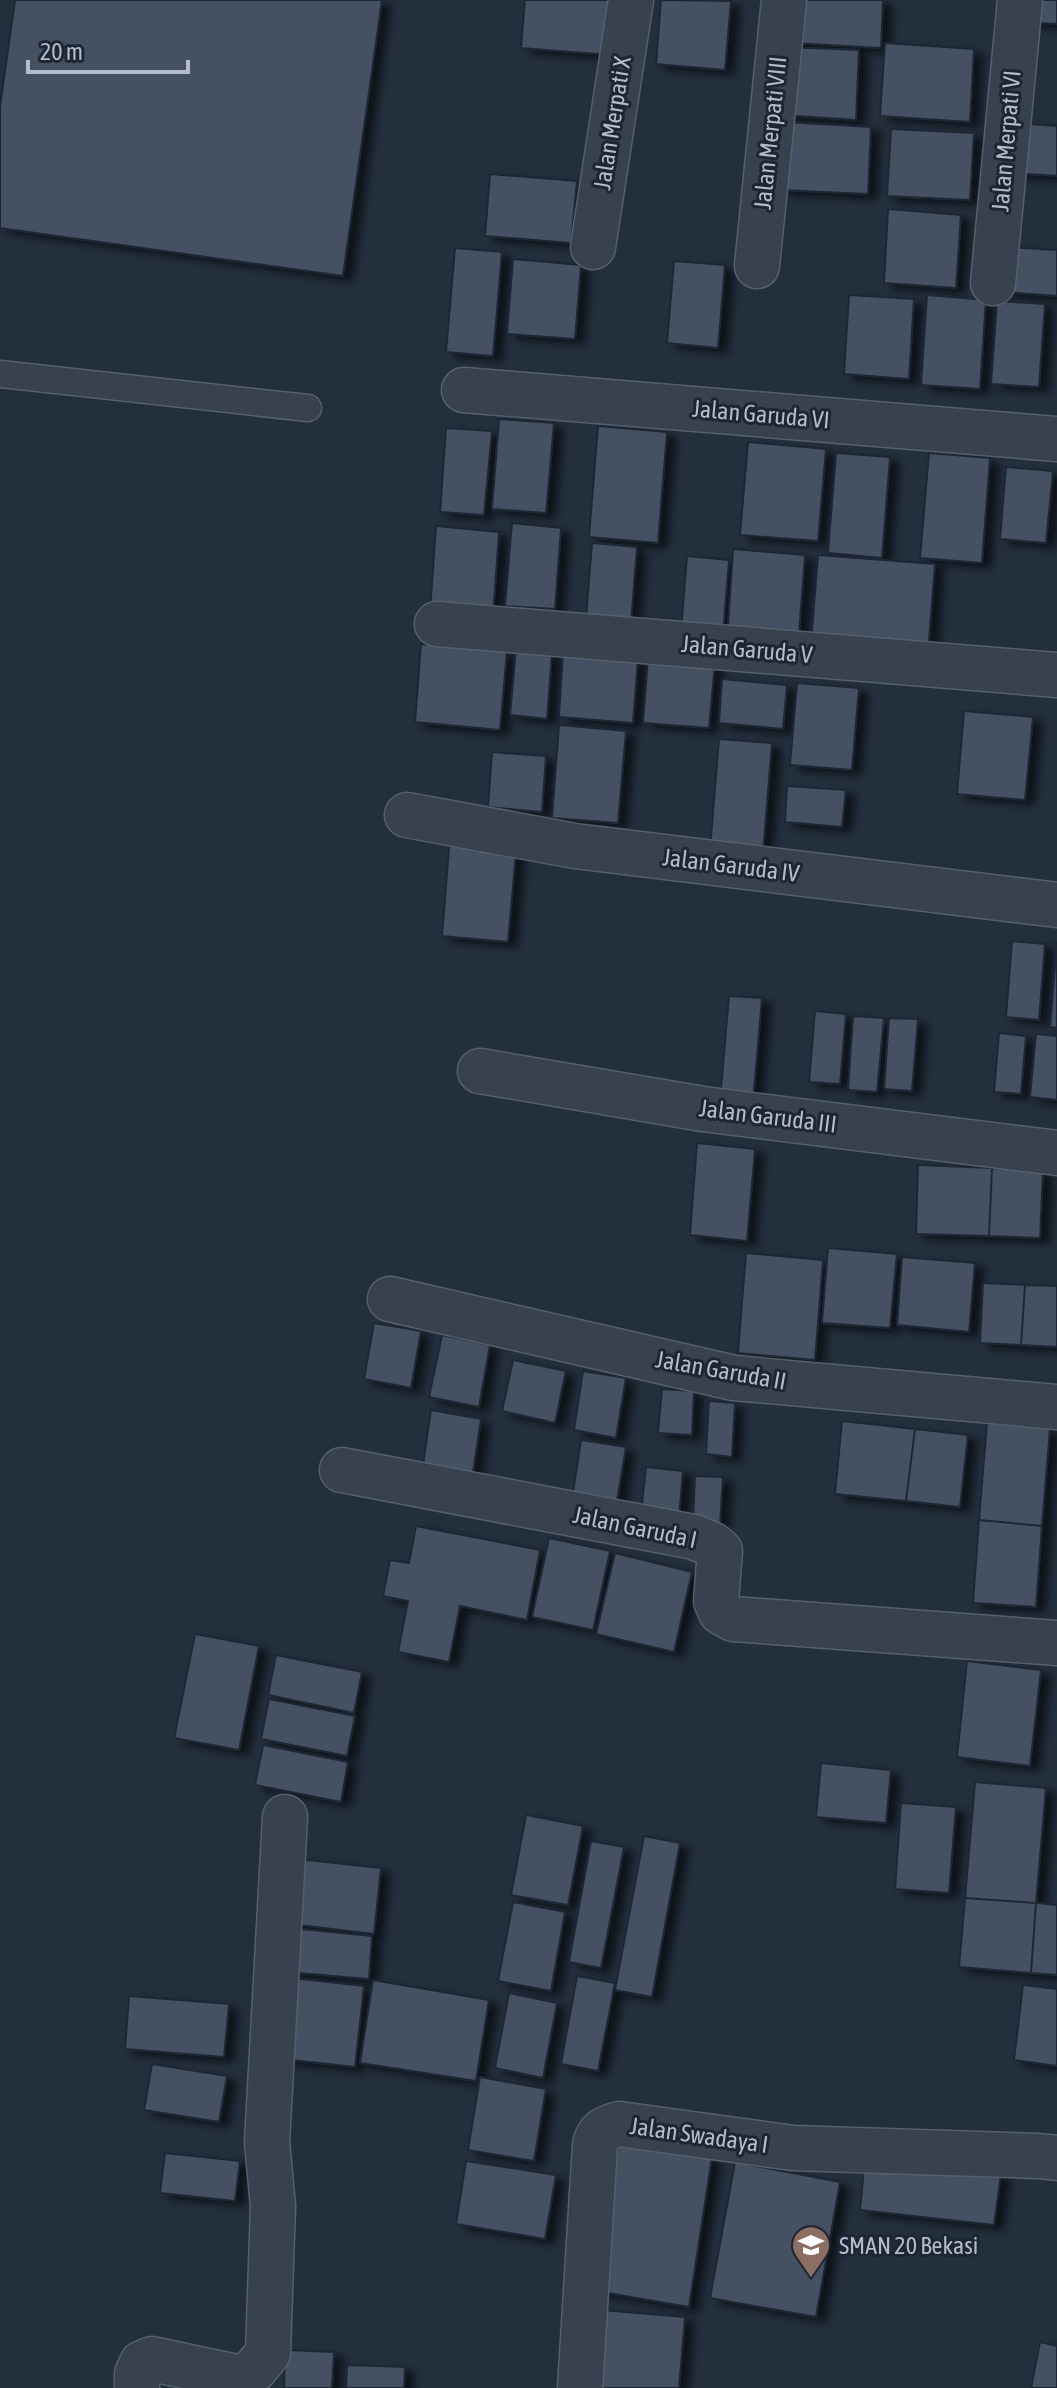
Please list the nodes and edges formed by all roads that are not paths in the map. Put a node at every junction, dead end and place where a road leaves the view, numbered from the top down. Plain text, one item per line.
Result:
1 (631, 0) edge
2 (784, 0) edge
3 (1020, 0) edge
4 (593, 247) dead end
5 (757, 266) dead end
6 (993, 283) dead end
7 (0, 374) edge
8 (464, 390) dead end
9 (308, 408) dead end
10 (1057, 439) edge
11 (437, 624) dead end
12 (1057, 675) edge
13 (407, 815) dead end
14 (1057, 905) edge
15 (480, 1071) dead end
16 (1057, 1153) edge
17 (390, 1299) dead end
18 (1057, 1407) edge
19 (342, 1470) dead end
20 (1057, 1643) edge
21 (285, 1817) dead end
22 (1057, 2158) edge
23 (137, 2388) edge
24 (580, 2388) edge

1 - 4 street, Jalan Merpati X
2 - 5 street, Jalan Merpati VIII
3 - 6 street, Jalan Merpati VI
7 - 9 lane
8 - 10 street, Jalan Garuda VI
11 - 12 street, Jalan Garuda V
13 - 14 street, Jalan Garuda IV
15 - 16 street, Jalan Garuda III
17 - 18 street, Jalan Garuda II
19 - 20 street, Jalan Garuda I
21 - 23 street
22 - 24 street, Jalan Swadaya I

